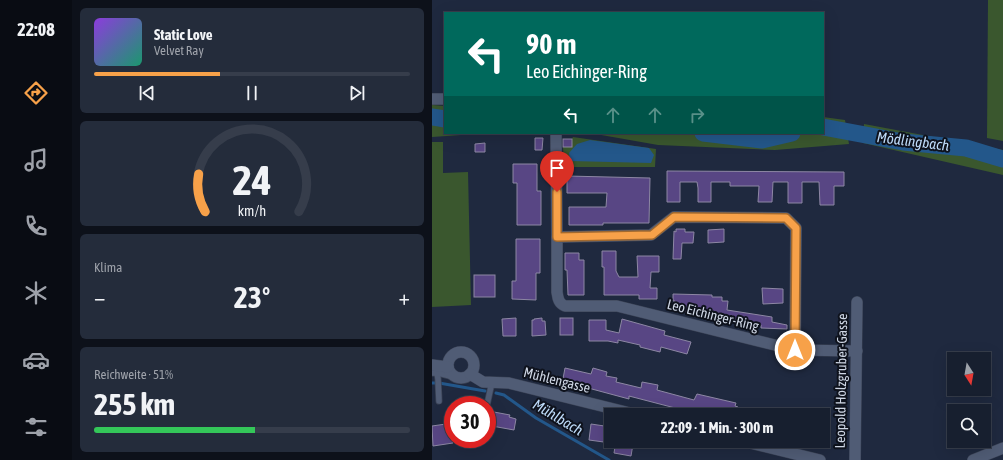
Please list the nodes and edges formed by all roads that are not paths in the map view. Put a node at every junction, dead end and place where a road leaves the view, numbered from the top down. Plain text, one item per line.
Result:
1 (432, 99) edge
2 (444, 99) edge
3 (556, 134) edge
4 (557, 237) junction
5 (857, 302) dead end
6 (795, 350) junction
7 (857, 351) junction
8 (448, 366) junction
9 (435, 371) edge
10 (470, 374) junction
11 (458, 378) junction
12 (492, 382) junction
13 (489, 396) edge
14 (439, 401) dead end
15 (610, 408) edge
16 (771, 448) edge
17 (1003, 448) edge
18 (820, 460) edge
19 (855, 460) edge
20 (973, 460) edge

1 - 2 street
3 - 4 street, Leo Eichinger-Ring
4 - 6 street, Leo Eichinger-Ring
4 - 6 street
5 - 7 street, Leopold Holzgruber-Gasse
6 - 7 street
7 - 19 street, Leopold Holzgruber-Gasse
8 - 9 street
8 - 10 street
8 - 11 street
9 - 11 lane
9 - 14 lane
10 - 11 street
10 - 12 street, Mühlengasse
12 - 13 lane
12 - 15 street, Mühlengasse
16 - 18 street
17 - 20 street

